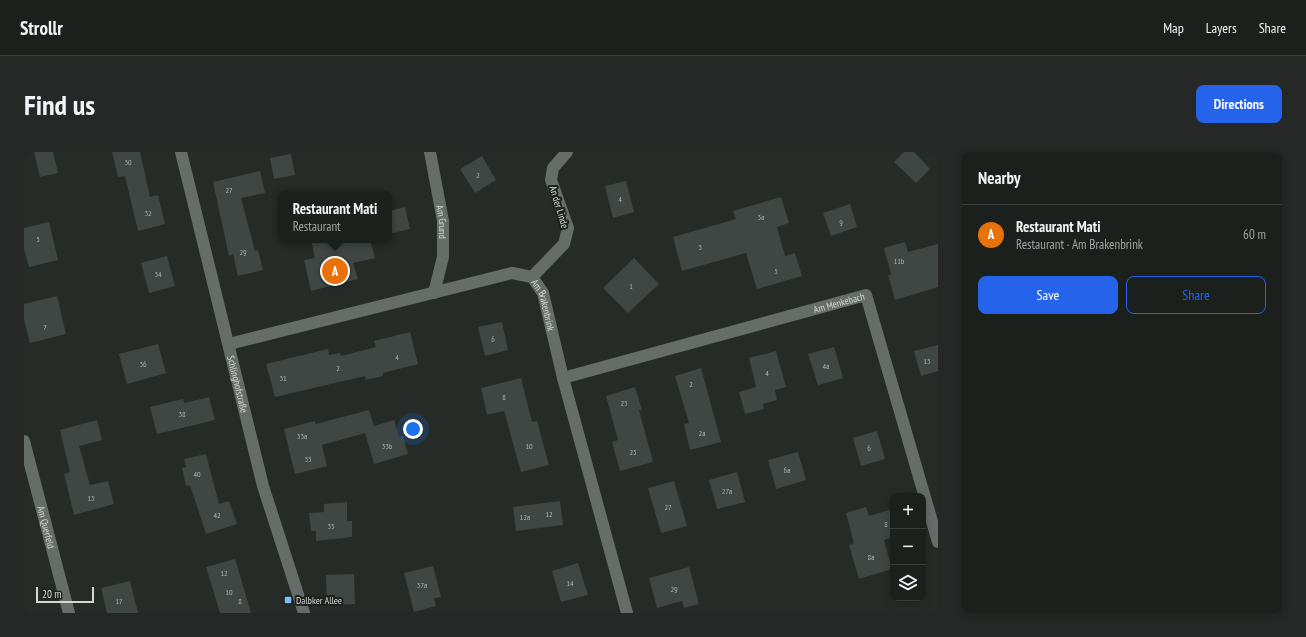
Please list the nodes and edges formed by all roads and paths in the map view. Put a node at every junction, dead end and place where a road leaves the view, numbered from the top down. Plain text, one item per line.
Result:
1 (181, 152) edge
2 (430, 152) edge
3 (567, 152) edge
4 (532, 277) junction
5 (434, 293) junction
6 (229, 344) junction
7 (563, 378) junction
8 (24, 441) edge
9 (938, 542) edge
10 (69, 613) edge
11 (304, 613) edge
12 (627, 613) edge

1 - 6 street, Schlinghofstraße
2 - 5 street, Am Grund
3 - 4 street, An der Linde
4 - 5 street, Am Brakenbrink
4 - 7 street, Am Brakenbrink
5 - 6 street, Am Brakenbrink
6 - 11 street, Schlinghofstraße
7 - 9 street, Am Menkebach
7 - 12 street, Am Brakenbrink
8 - 10 street, Am Querfeld

